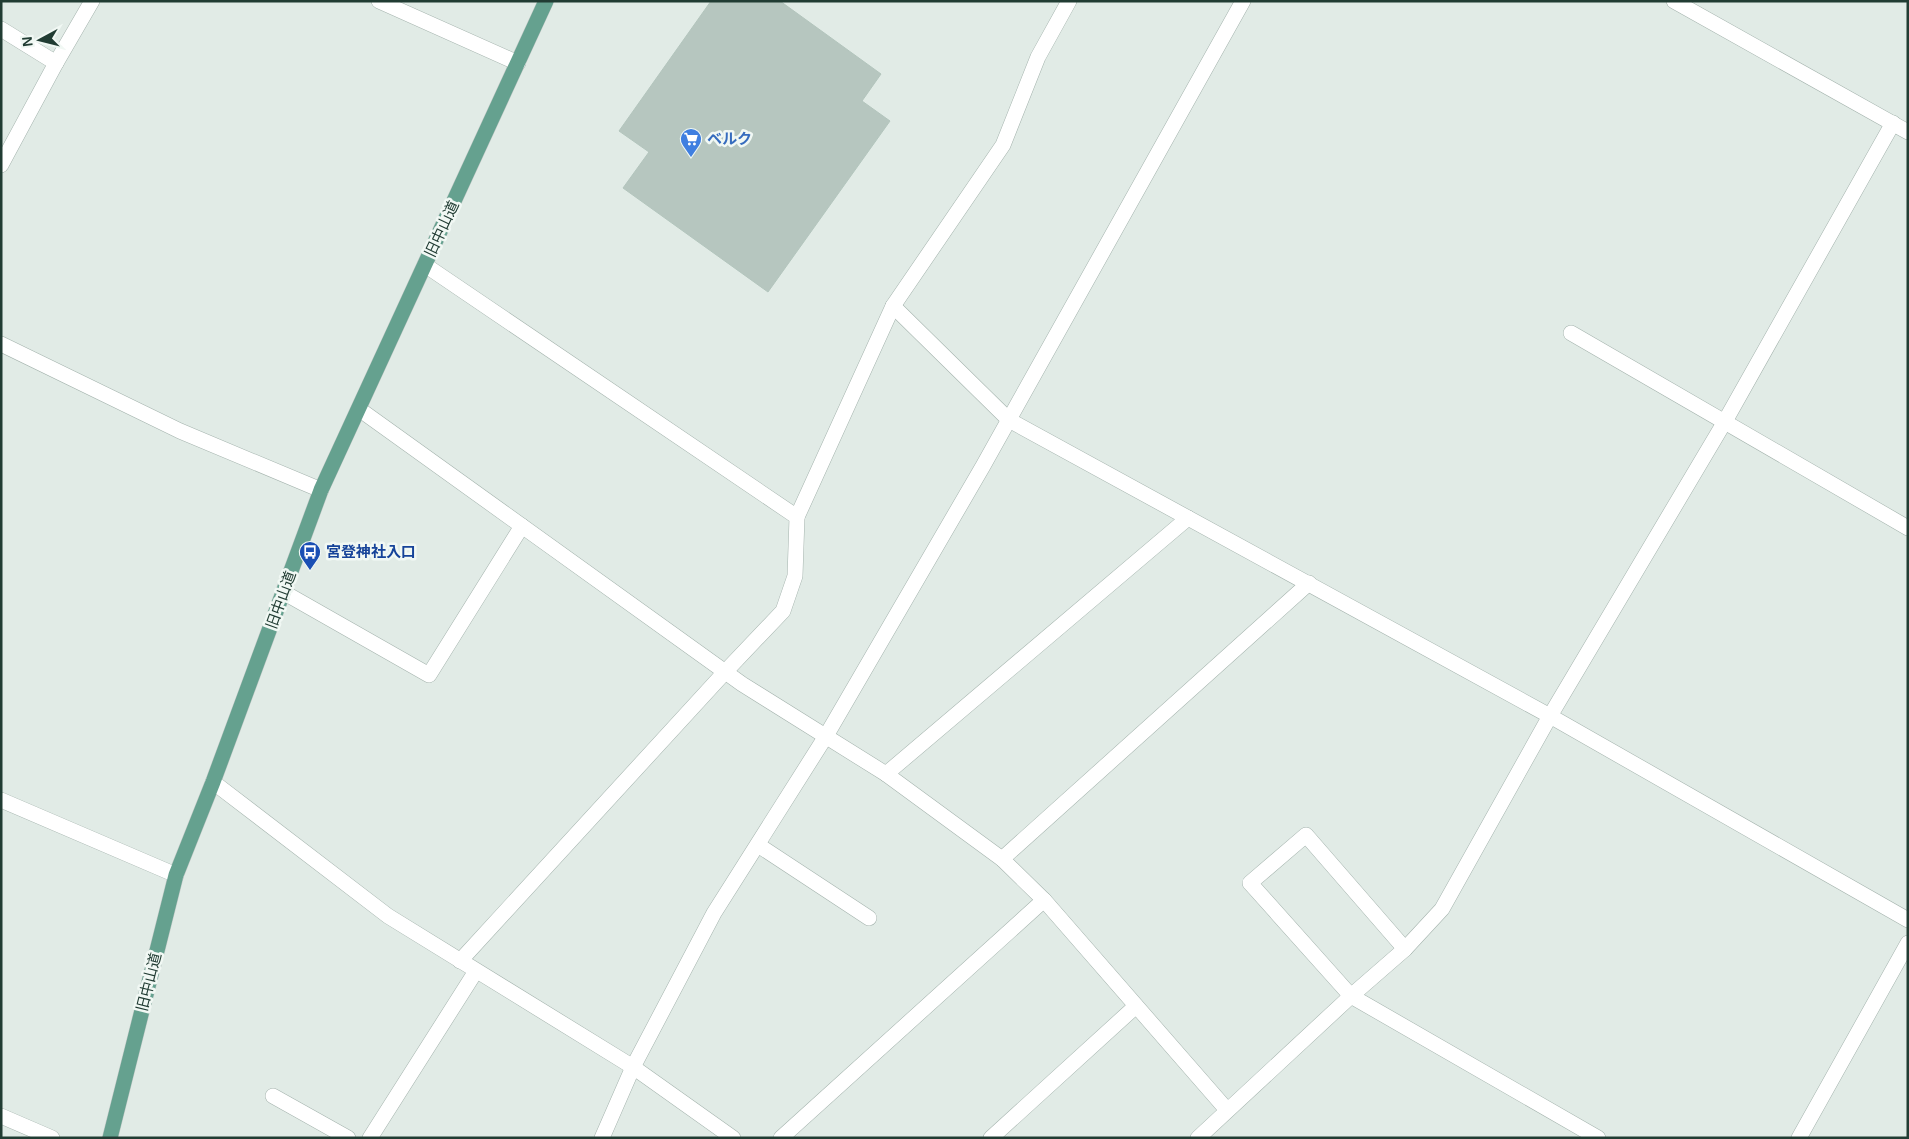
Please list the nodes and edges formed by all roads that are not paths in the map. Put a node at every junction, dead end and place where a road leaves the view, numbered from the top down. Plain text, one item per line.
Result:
1 (92, 1) edge
2 (379, 1) edge
3 (546, 1) edge
4 (1069, 1) edge
5 (1243, 1) edge
6 (1674, 1) edge
7 (1, 28) edge
8 (56, 63) junction
9 (518, 63) junction
10 (1893, 124) junction
11 (1908, 132) edge
12 (1, 165) edge
13 (425, 264) junction
14 (893, 306) junction
15 (1571, 333) dead end
16 (1, 344) edge
17 (359, 409) junction
18 (1009, 420) junction
19 (1724, 423) junction
20 (322, 490) junction
21 (797, 517) junction
22 (1188, 518) junction
23 (522, 526) junction
24 (1908, 528) edge
25 (1309, 583) junction
26 (283, 592) junction
27 (725, 672) junction
28 (1550, 716) junction
29 (826, 736) junction
30 (886, 774) junction
31 (213, 782) junction
32 (1, 800) edge
33 (758, 845) junction
34 (1002, 859) junction
35 (176, 875) junction
36 (1044, 900) junction
37 (869, 918) dead end
38 (1908, 920) edge
39 (1908, 943) edge
40 (1405, 949) junction
41 (460, 961) junction
42 (476, 971) junction
43 (1351, 996) junction
44 (1136, 1006) junction
45 (633, 1067) junction
46 (273, 1096) dead end
47 (1227, 1110) junction
48 (1, 1116) edge
49 (52, 1138) edge
50 (110, 1138) edge
51 (348, 1138) edge
52 (370, 1138) edge
53 (602, 1138) edge
54 (733, 1138) edge
55 (781, 1138) edge
56 (991, 1138) edge
57 (1198, 1138) edge
58 (1598, 1138) edge
59 (1799, 1138) edge

1 - 8 street
2 - 9 street
3 - 9 main road, 旧中山道
4 - 14 street
5 - 18 street
6 - 10 street
7 - 8 street
8 - 12 street
9 - 13 main road, 旧中山道
10 - 11 street
10 - 19 street
13 - 17 main road, 旧中山道
13 - 21 street
14 - 18 street
14 - 21 street
15 - 19 street
16 - 20 street
17 - 20 main road, 旧中山道
17 - 23 street
18 - 22 street
18 - 29 street
19 - 24 street
19 - 28 street
20 - 26 main road, 旧中山道
21 - 27 street
22 - 25 street
22 - 30 street
23 - 26 street
23 - 27 street
25 - 28 street
25 - 34 street
26 - 31 main road, 旧中山道
27 - 29 street
27 - 41 street
28 - 38 street
28 - 40 street
29 - 30 street
29 - 33 street
30 - 34 street
31 - 35 main road, 旧中山道
31 - 41 street
32 - 35 street
33 - 37 street
33 - 45 street
34 - 36 street
35 - 50 main road, 旧中山道
36 - 44 street
36 - 55 street
39 - 59 street
40 - 43 street
40 - 43 street
41 - 42 street
42 - 45 street
42 - 52 street
43 - 47 street
43 - 58 street
44 - 47 street
44 - 56 street
45 - 53 street
45 - 54 street
46 - 51 street
47 - 57 street
48 - 49 street

